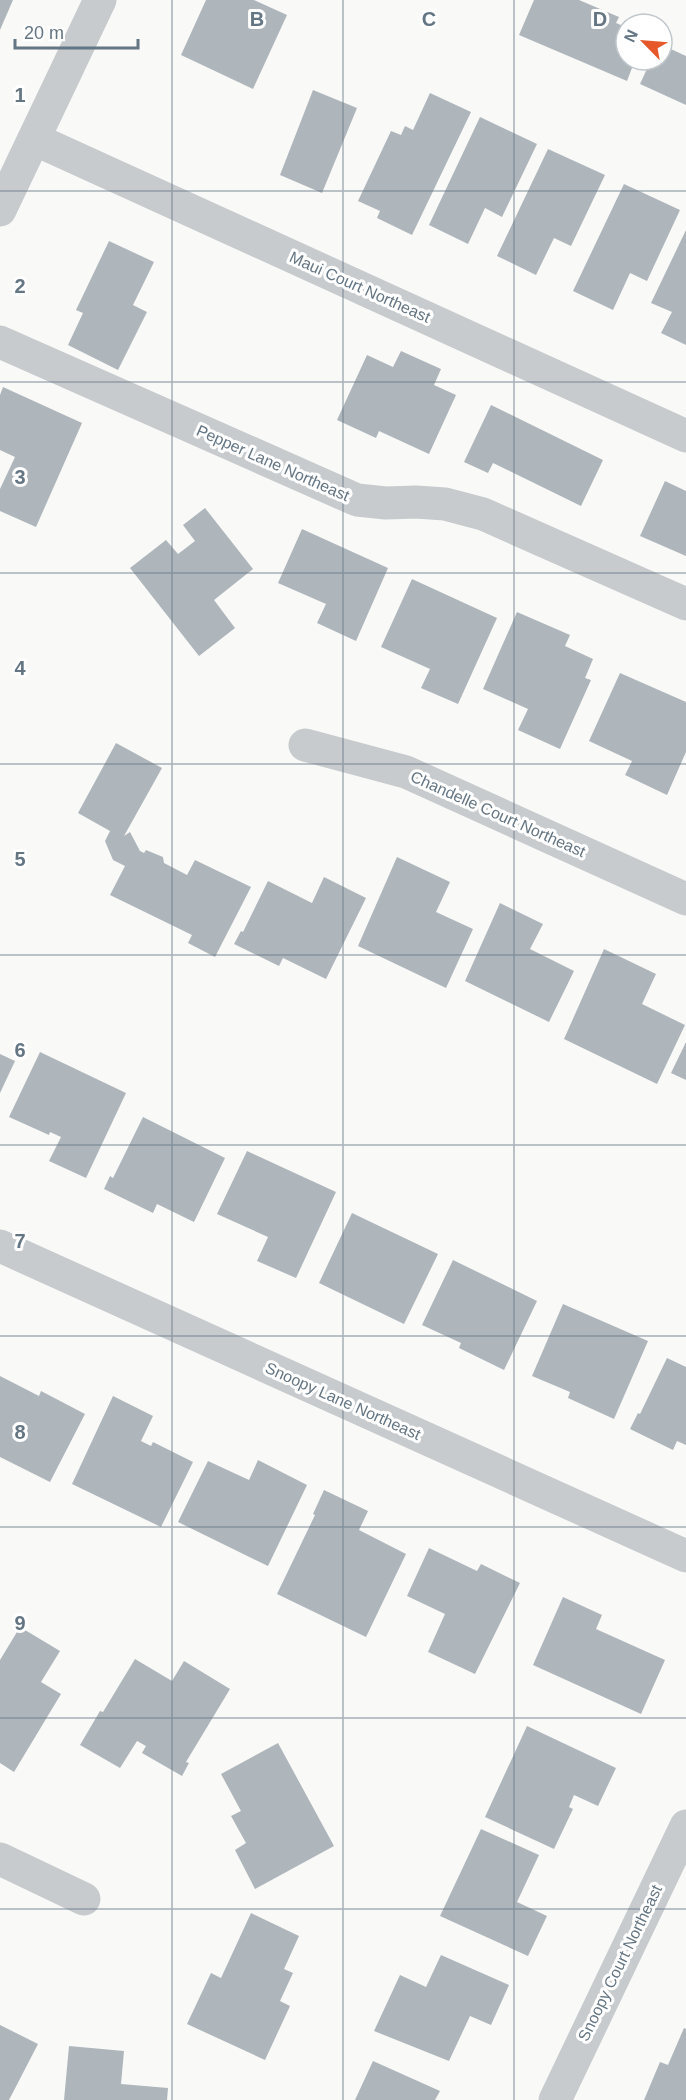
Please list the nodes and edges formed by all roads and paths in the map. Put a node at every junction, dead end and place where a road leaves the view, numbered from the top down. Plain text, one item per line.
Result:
1 (100, 0) edge
2 (34, 139) junction
3 (0, 210) edge
4 (0, 342) edge
5 (686, 436) edge
6 (686, 604) edge
7 (305, 745) dead end
8 (686, 898) edge
9 (0, 1246) edge
10 (686, 1556) edge
11 (686, 1826) edge
12 (0, 1859) edge
13 (84, 1899) dead end
14 (555, 2100) edge

1 - 2 street
2 - 3 street
2 - 5 street, Maui Court Northeast
4 - 6 street, Pepper Lane Northeast
7 - 8 street, Chandelle Court Northeast
9 - 10 street, Snoopy Lane Northeast
11 - 14 street, Snoopy Court Northeast
12 - 13 street

